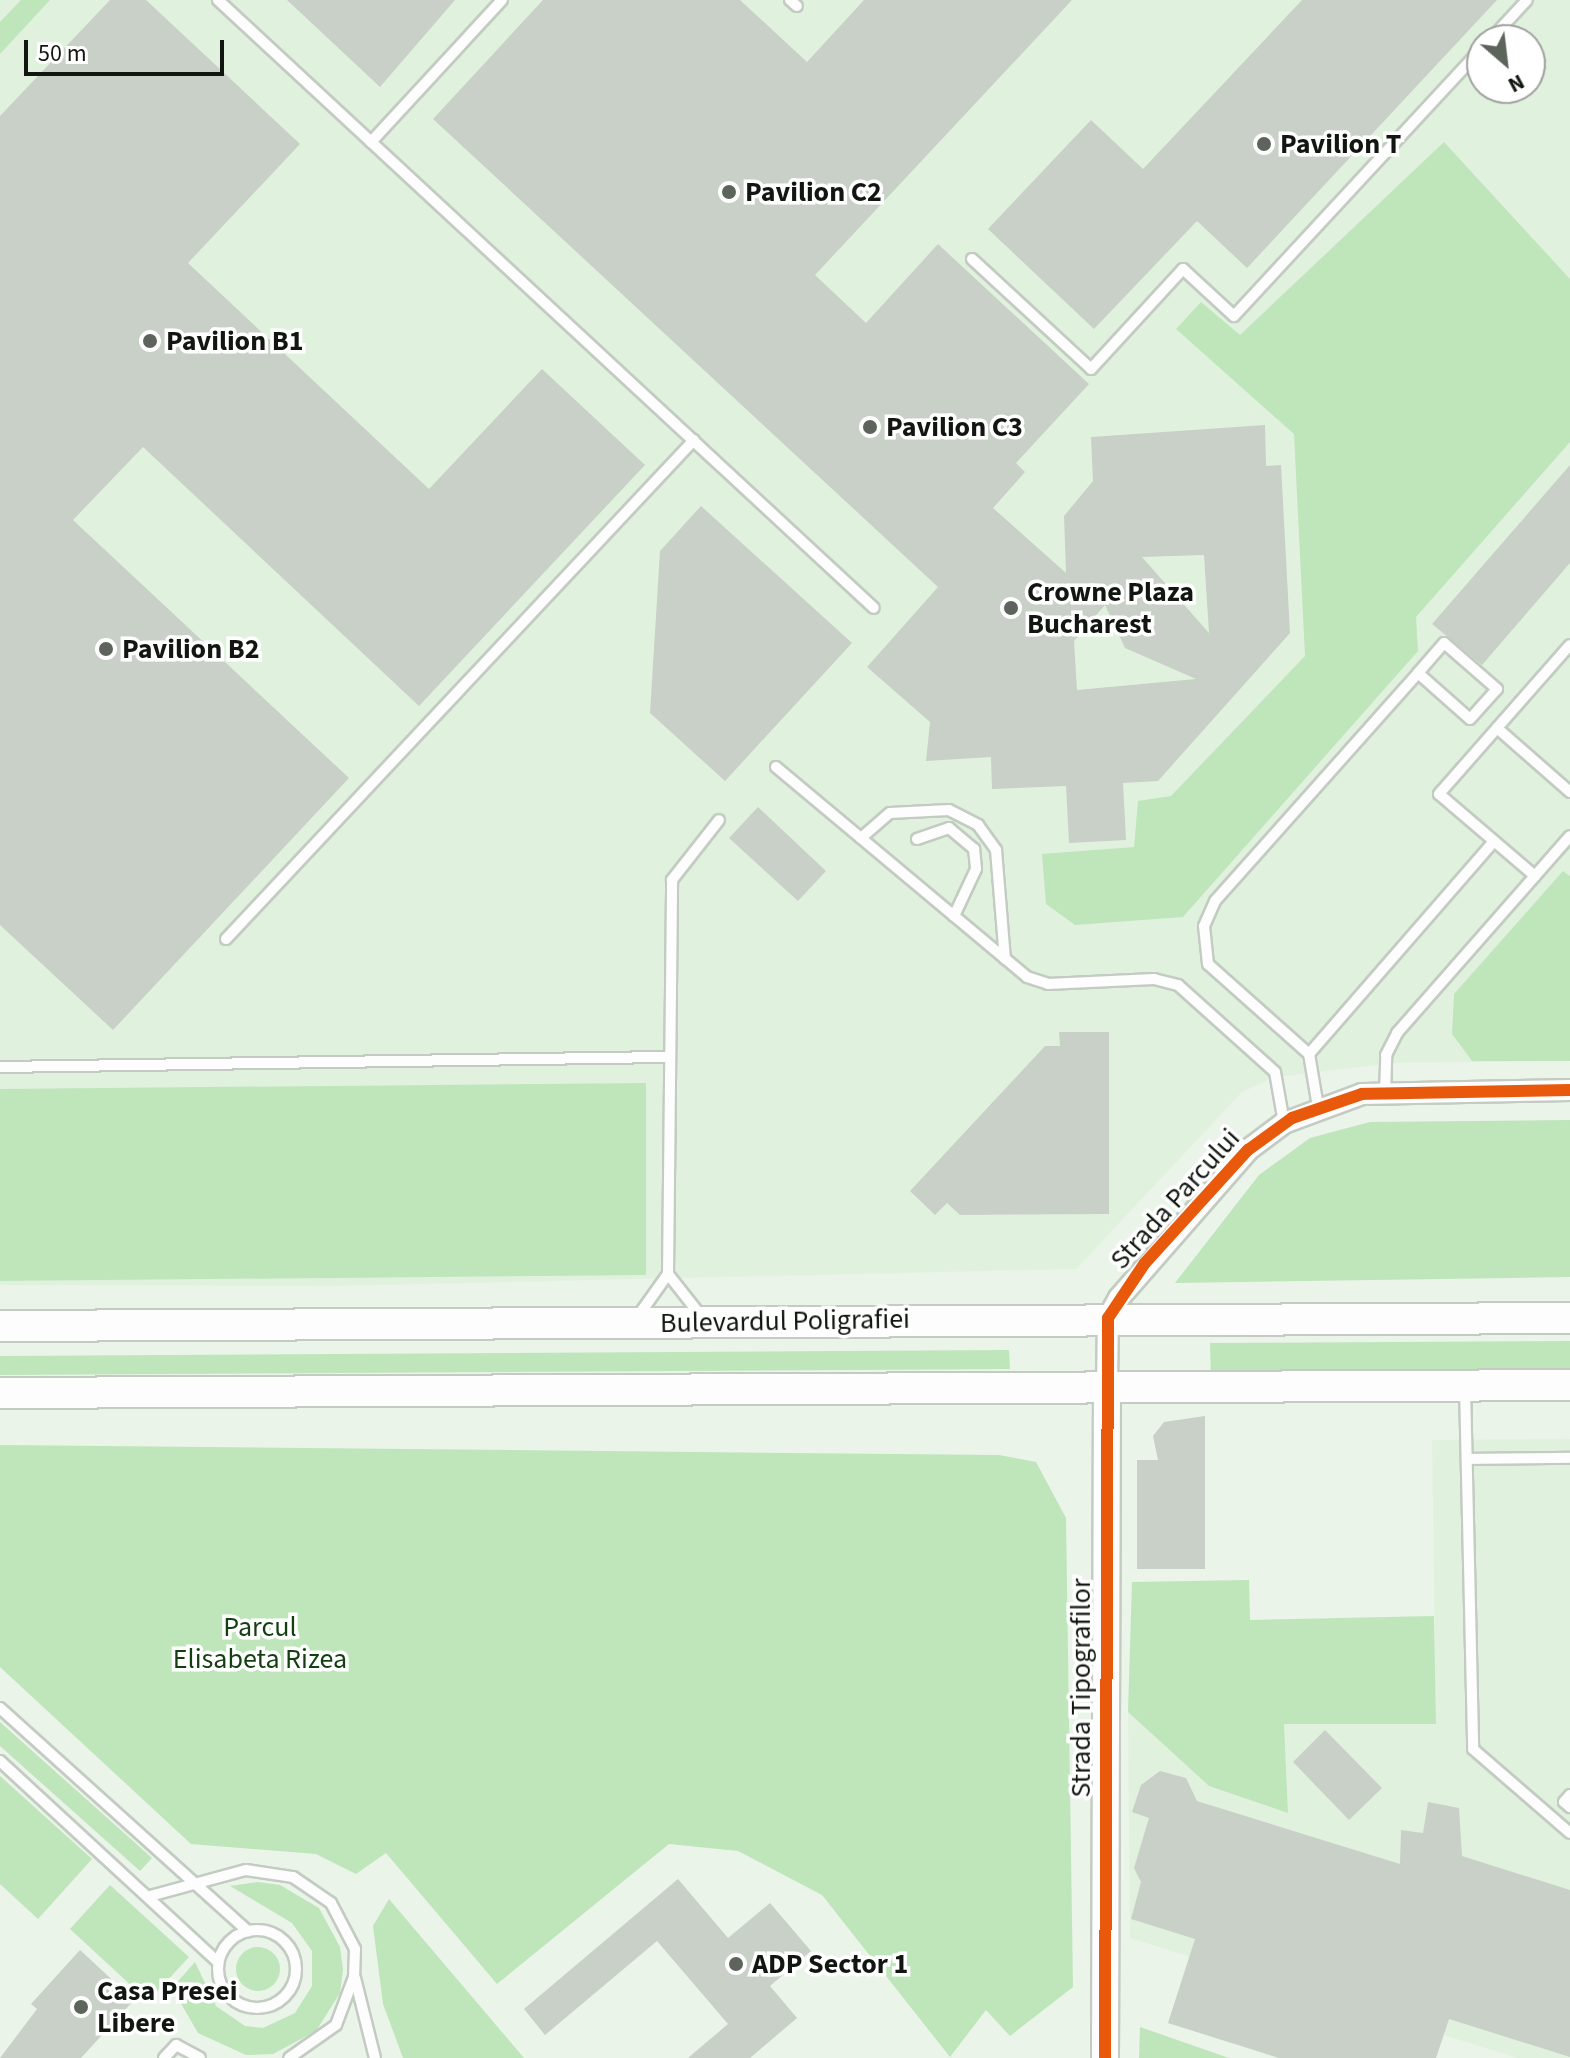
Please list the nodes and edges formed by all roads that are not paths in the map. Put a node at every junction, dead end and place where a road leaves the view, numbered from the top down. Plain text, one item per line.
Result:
1 (218, 0) edge
2 (502, 0) edge
3 (1527, 0) edge
4 (1505, 24) edge
5 (1466, 65) edge
6 (371, 142) junction
7 (972, 259) dead end
8 (694, 440) junction
9 (874, 608) dead end
10 (1570, 645) edge
11 (1418, 673) junction
12 (1497, 728) junction
13 (776, 767) dead end
14 (1570, 792) edge
15 (719, 820) dead end
16 (1570, 836) edge
17 (861, 838) junction
18 (917, 839) dead end
19 (1494, 841) junction
20 (1535, 876) junction
21 (954, 916) junction
22 (226, 939) dead end
23 (1005, 959) junction
24 (1309, 1054) junction
25 (670, 1057) junction
26 (0, 1067) edge
27 (1570, 1090) edge
28 (1385, 1093) junction
29 (1318, 1107) junction
30 (1284, 1123) junction
31 (668, 1274) junction
32 (1108, 1318) junction
33 (1570, 1318) edge
34 (634, 1322) junction
35 (705, 1322) junction
36 (0, 1326) edge
37 (1465, 1385) junction
38 (1570, 1385) edge
39 (1107, 1386) junction
40 (0, 1393) edge
41 (1570, 1458) edge
42 (1467, 1459) junction
43 (0, 1708) edge
44 (0, 1761) edge
45 (1570, 1795) edge
46 (1570, 1807) edge
47 (1570, 1833) edge
48 (191, 1879) junction
49 (150, 1896) junction
50 (248, 1931) junction
51 (218, 1962) junction
52 (354, 1977) junction
53 (296, 2057) edge
54 (164, 2058) edge
55 (200, 2058) edge
56 (375, 2058) edge
57 (1105, 2058) edge

1 - 6 lane
2 - 6 lane
3 - 4 lane
5 - 7 lane
6 - 8 lane
8 - 9 lane
8 - 22 lane
10 - 12 lane
11 - 11 lane
11 - 24 lane
12 - 14 lane
12 - 19 lane
13 - 17 lane
15 - 25 lane
16 - 20 lane
17 - 21 lane
17 - 23 lane
18 - 21 lane
19 - 20 lane
19 - 24 lane
20 - 28 lane
21 - 23 lane
23 - 30 lane
24 - 29 lane
25 - 26 lane
25 - 31 lane
27 - 28 street, Strada Parcului
28 - 29 street, Strada Parcului
29 - 30 street, Strada Parcului
30 - 32 street, Strada Parcului
31 - 34 lane
31 - 35 lane
32 - 33 main road, Bulevardul Poligrafiei
32 - 35 main road, Bulevardul Poligrafiei
32 - 39 street, Strada Tipografilor
34 - 35 main road, Bulevardul Poligrafiei
34 - 36 main road, Bulevardul Poligrafiei
37 - 38 main road
37 - 39 main road
37 - 42 lane
39 - 40 main road
39 - 57 street, Strada Tipografilor
41 - 42 lane
42 - 47 lane
43 - 48 lane
44 - 49 lane
45 - 46 lane
48 - 49 lane
48 - 50 lane
48 - 52 lane
49 - 51 lane
50 - 51 lane
50 - 51 lane
52 - 53 lane
52 - 56 lane
54 - 55 lane

